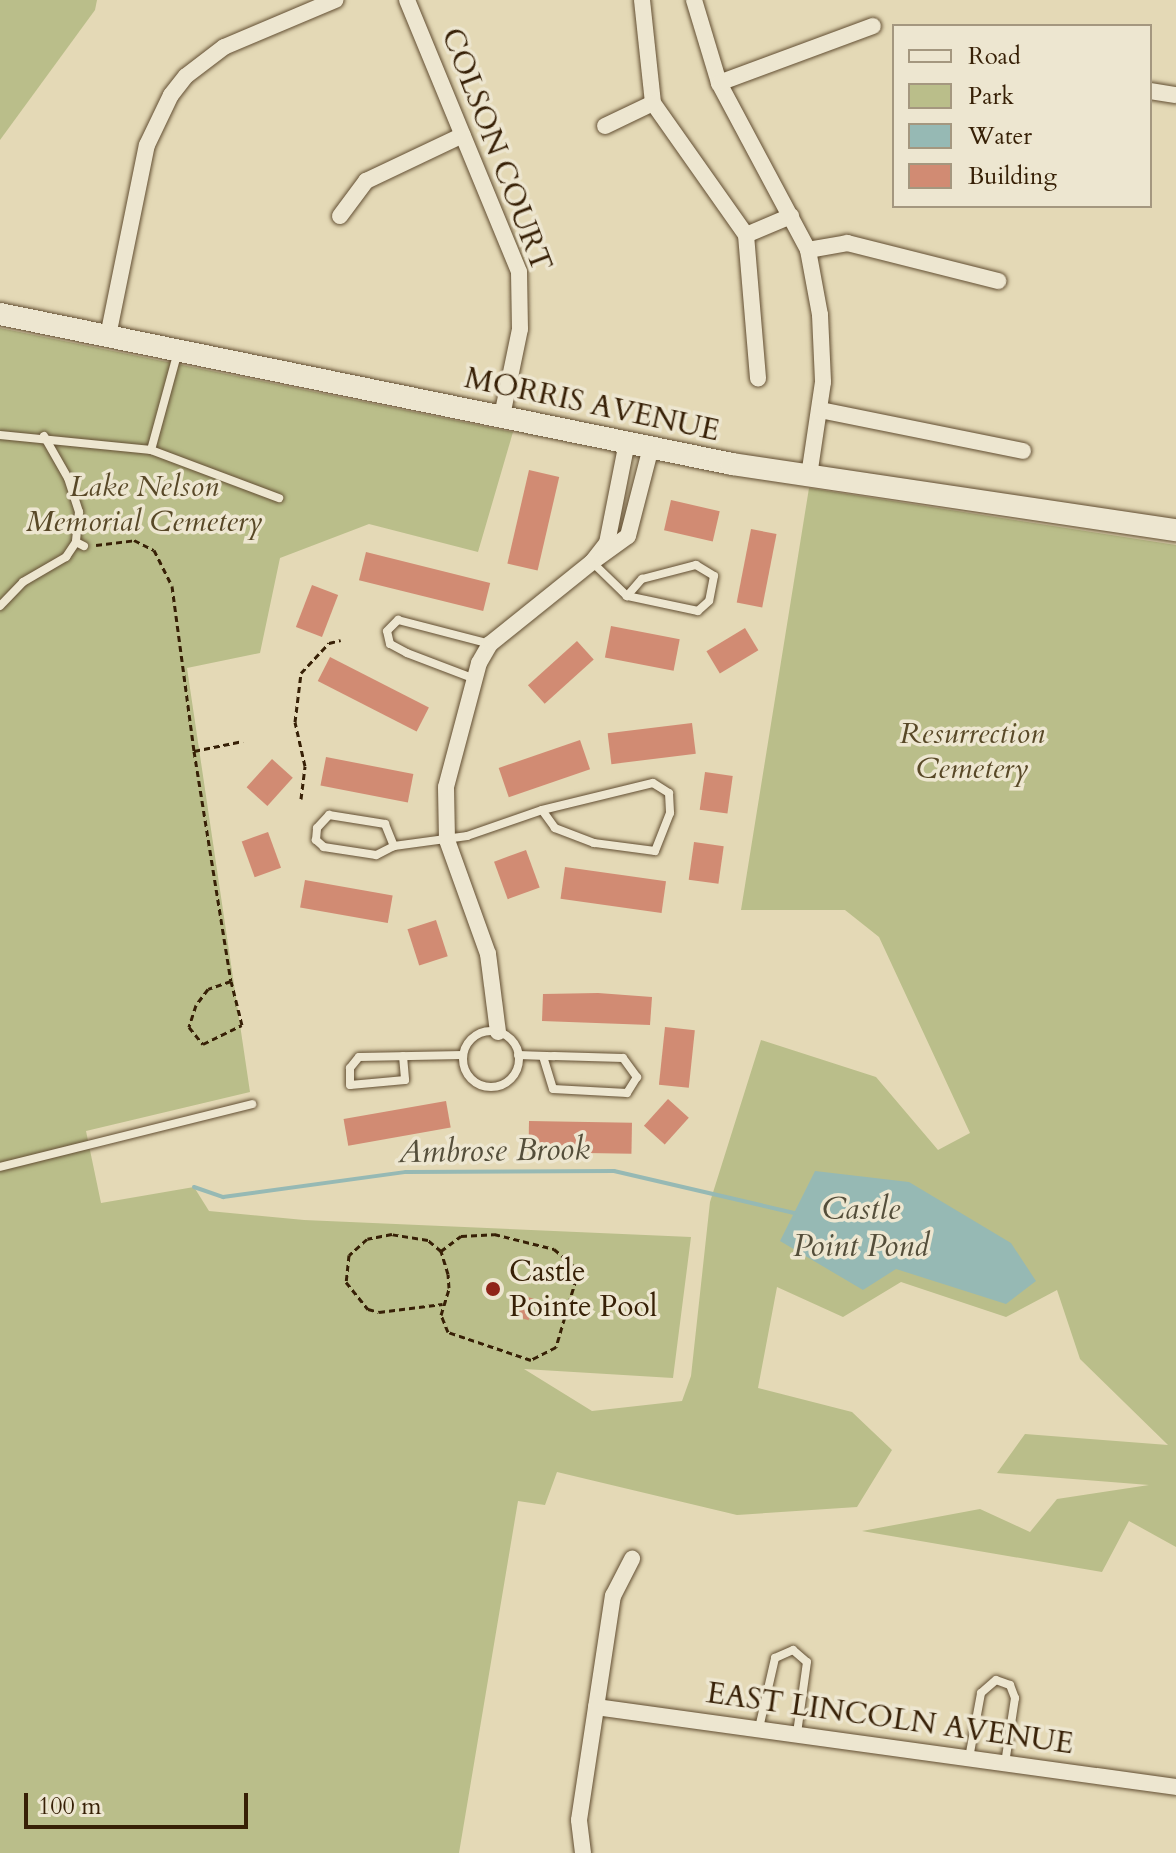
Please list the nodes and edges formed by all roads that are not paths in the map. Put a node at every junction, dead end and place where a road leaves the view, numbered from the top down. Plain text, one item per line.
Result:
1 (335, 0) edge
2 (407, 0) edge
3 (642, 0) edge
4 (694, 0) edge
5 (873, 26) dead end
6 (719, 83) junction
7 (1152, 91) edge
8 (1176, 95) edge
9 (653, 103) junction
10 (605, 126) dead end
11 (463, 135) junction
12 (340, 216) dead end
13 (791, 216) junction
14 (746, 235) junction
15 (808, 250) junction
16 (998, 281) dead end
17 (0, 314) edge
18 (108, 336) junction
19 (178, 351) junction
20 (758, 379) dead end
21 (820, 410) junction
22 (502, 416) junction
23 (0, 435) edge
24 (44, 436) junction
25 (627, 442) junction
26 (651, 447) junction
27 (151, 450) junction
28 (1023, 451) dead end
29 (809, 476) junction
30 (279, 498) dead end
31 (1176, 530) edge
32 (592, 562) junction
33 (627, 596) junction
34 (0, 606) edge
35 (490, 644) junction
36 (476, 680) junction
37 (542, 810) junction
38 (447, 840) junction
39 (394, 846) junction
40 (498, 1032) junction
41 (463, 1055) junction
42 (518, 1055) junction
43 (403, 1056) junction
44 (543, 1056) junction
45 (252, 1104) dead end
46 (0, 1167) edge
47 (632, 1559) dead end
48 (596, 1707) junction
49 (759, 1728) junction
50 (797, 1733) junction
51 (969, 1758) junction
52 (1005, 1763) junction
53 (1176, 1787) edge
54 (583, 1853) edge

1 - 18 street
2 - 11 street, COLSON COURT
3 - 9 street
4 - 6 street
5 - 6 street
6 - 13 street
7 - 8 street
9 - 10 street
9 - 14 street
11 - 12 street
11 - 22 street, COLSON COURT
13 - 14 street
13 - 15 street
14 - 20 street
15 - 16 street
15 - 21 street
17 - 18 street, MORRIS AVENUE
18 - 19 street, MORRIS AVENUE
19 - 22 street, MORRIS AVENUE
19 - 27 lane
21 - 28 street
21 - 29 street
22 - 25 street, MORRIS AVENUE
23 - 24 lane
24 - 27 lane
24 - 34 lane
25 - 26 street, MORRIS AVENUE
25 - 32 street
26 - 29 street, MORRIS AVENUE
26 - 32 street
27 - 30 lane
29 - 31 street, MORRIS AVENUE
32 - 33 lane
32 - 35 street
33 - 33 lane
35 - 36 street
35 - 36 lane
36 - 38 street
37 - 37 lane
37 - 38 lane
38 - 39 lane
38 - 40 street
39 - 39 lane
40 - 41 lane
40 - 42 lane
41 - 42 lane
41 - 43 lane
42 - 44 lane
43 - 43 lane
44 - 44 lane
45 - 46 lane
47 - 48 street
48 - 49 street, EAST LINCOLN AVENUE
48 - 54 street
49 - 50 street, EAST LINCOLN AVENUE
49 - 50 lane
50 - 51 street, EAST LINCOLN AVENUE
51 - 52 street, EAST LINCOLN AVENUE
51 - 52 lane
52 - 53 street, EAST LINCOLN AVENUE

